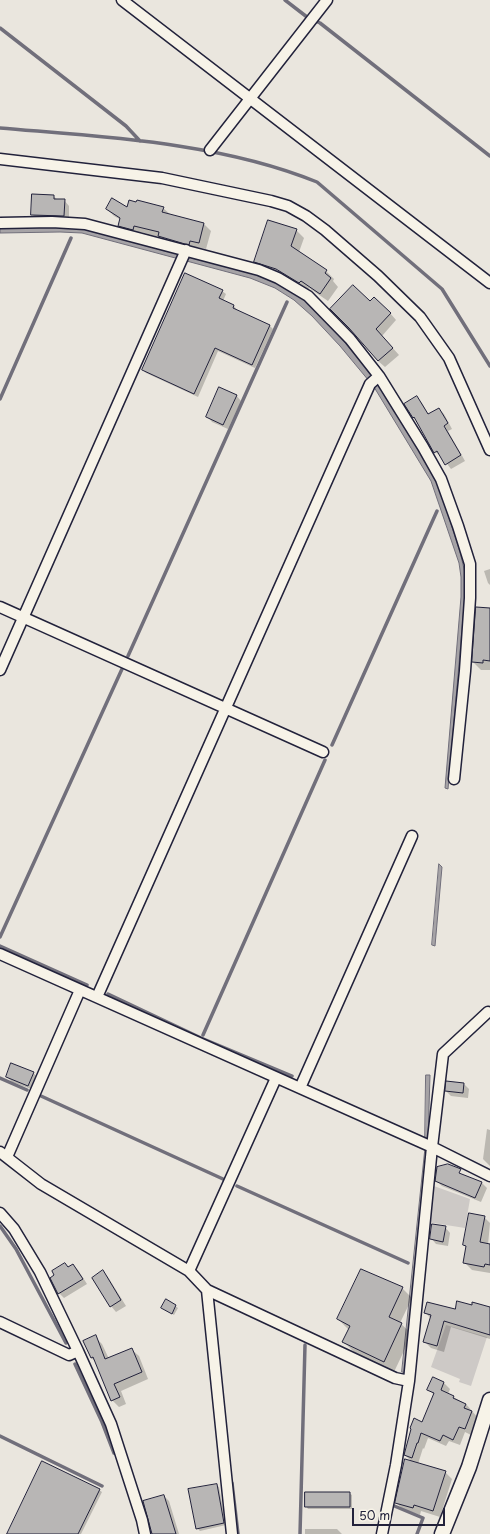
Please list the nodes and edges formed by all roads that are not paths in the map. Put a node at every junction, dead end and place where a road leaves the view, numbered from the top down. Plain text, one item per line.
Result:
1 (122, 0) edge
2 (327, 0) edge
3 (250, 99) junction
4 (210, 150) dead end
5 (0, 159) edge
6 (0, 223) edge
7 (184, 255) junction
8 (490, 283) edge
9 (375, 379) junction
10 (490, 450) edge
11 (0, 607) edge
12 (24, 618) junction
13 (0, 670) edge
14 (226, 708) junction
15 (323, 752) dead end
16 (454, 779) dead end
17 (412, 836) dead end
18 (0, 954) edge
19 (80, 990) junction
20 (97, 997) junction
21 (488, 1012) dead end
22 (276, 1078) junction
23 (300, 1088) junction
24 (432, 1147) junction
25 (3, 1154) edge
26 (490, 1176) edge
27 (0, 1212) edge
28 (190, 1271) junction
29 (207, 1290) junction
30 (0, 1322) edge
31 (78, 1351) junction
32 (409, 1381) junction
33 (490, 1400) edge
34 (145, 1534) edge
35 (232, 1534) edge
36 (382, 1534) edge
37 (442, 1534) edge

1 - 3 street
2 - 3 street
3 - 4 street
3 - 8 street
5 - 10 street
6 - 7 street
7 - 9 street
7 - 12 street
9 - 14 street
9 - 16 street
11 - 12 street
12 - 13 street
12 - 14 street
14 - 15 street
14 - 20 street
17 - 23 street
18 - 19 street
19 - 20 street
19 - 25 street
20 - 22 street
21 - 24 street
22 - 23 street
22 - 28 street
23 - 24 street
24 - 26 street
24 - 32 street
25 - 28 street
27 - 31 street
28 - 29 street
29 - 32 street
29 - 35 street
30 - 31 street
31 - 34 street
32 - 36 street
33 - 37 main road

